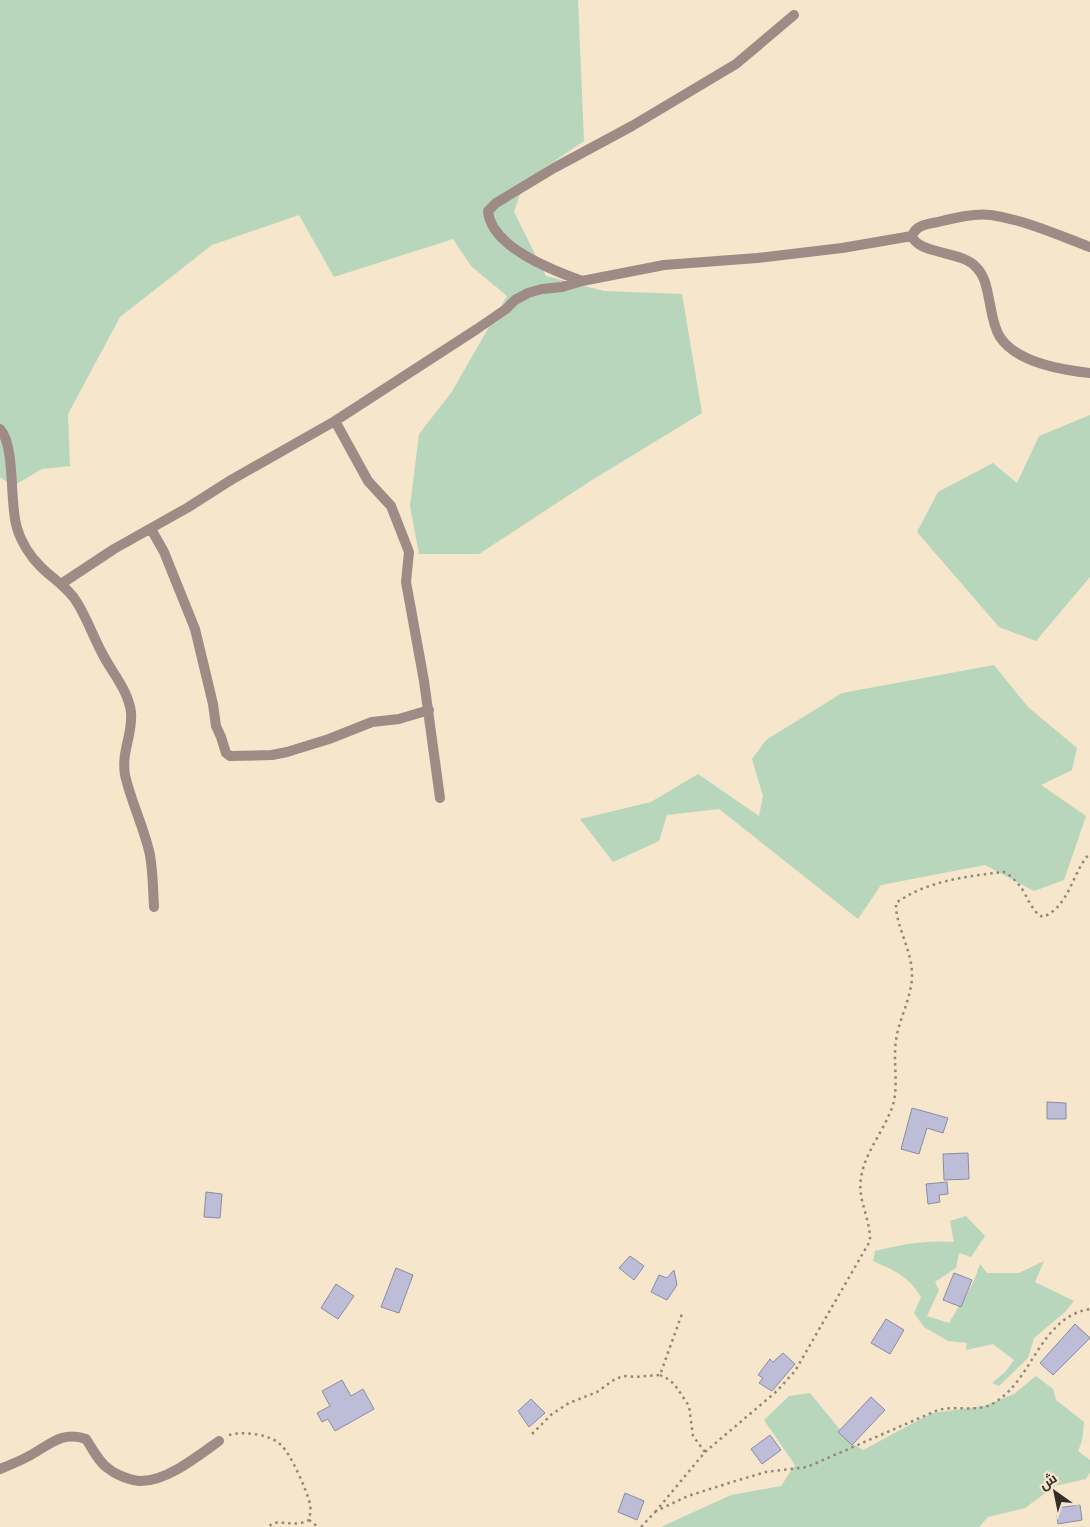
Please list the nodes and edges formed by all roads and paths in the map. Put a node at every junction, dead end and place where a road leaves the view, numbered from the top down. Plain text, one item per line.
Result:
1 (794, 15) dead end
2 (912, 236) junction
3 (1090, 247) edge
4 (582, 281) junction
5 (1090, 373) edge
6 (335, 421) junction
7 (0, 429) edge
8 (150, 528) junction
9 (62, 584) junction
10 (428, 710) junction
11 (440, 798) dead end
12 (1090, 853) edge
13 (154, 907) dead end
14 (1090, 1309) edge
15 (683, 1311) dead end
16 (660, 1375) junction
17 (532, 1434) dead end
18 (219, 1441) joint
19 (705, 1452) junction
20 (0, 1469) edge
21 (656, 1511) junction
22 (309, 1520) junction
23 (268, 1527) edge
24 (318, 1527) edge
25 (641, 1527) edge

1 - 4 street
2 - 3 street
2 - 4 street
2 - 5 street
4 - 6 street
6 - 8 street
6 - 10 street
7 - 9 street
8 - 9 street
8 - 10 street
9 - 13 street
10 - 11 street
12 - 19 path
14 - 21 path
15 - 16 path
16 - 17 path
16 - 19 path
18 - 20 street
18 - 22 path
19 - 21 path
21 - 25 path
22 - 23 path
22 - 24 path

